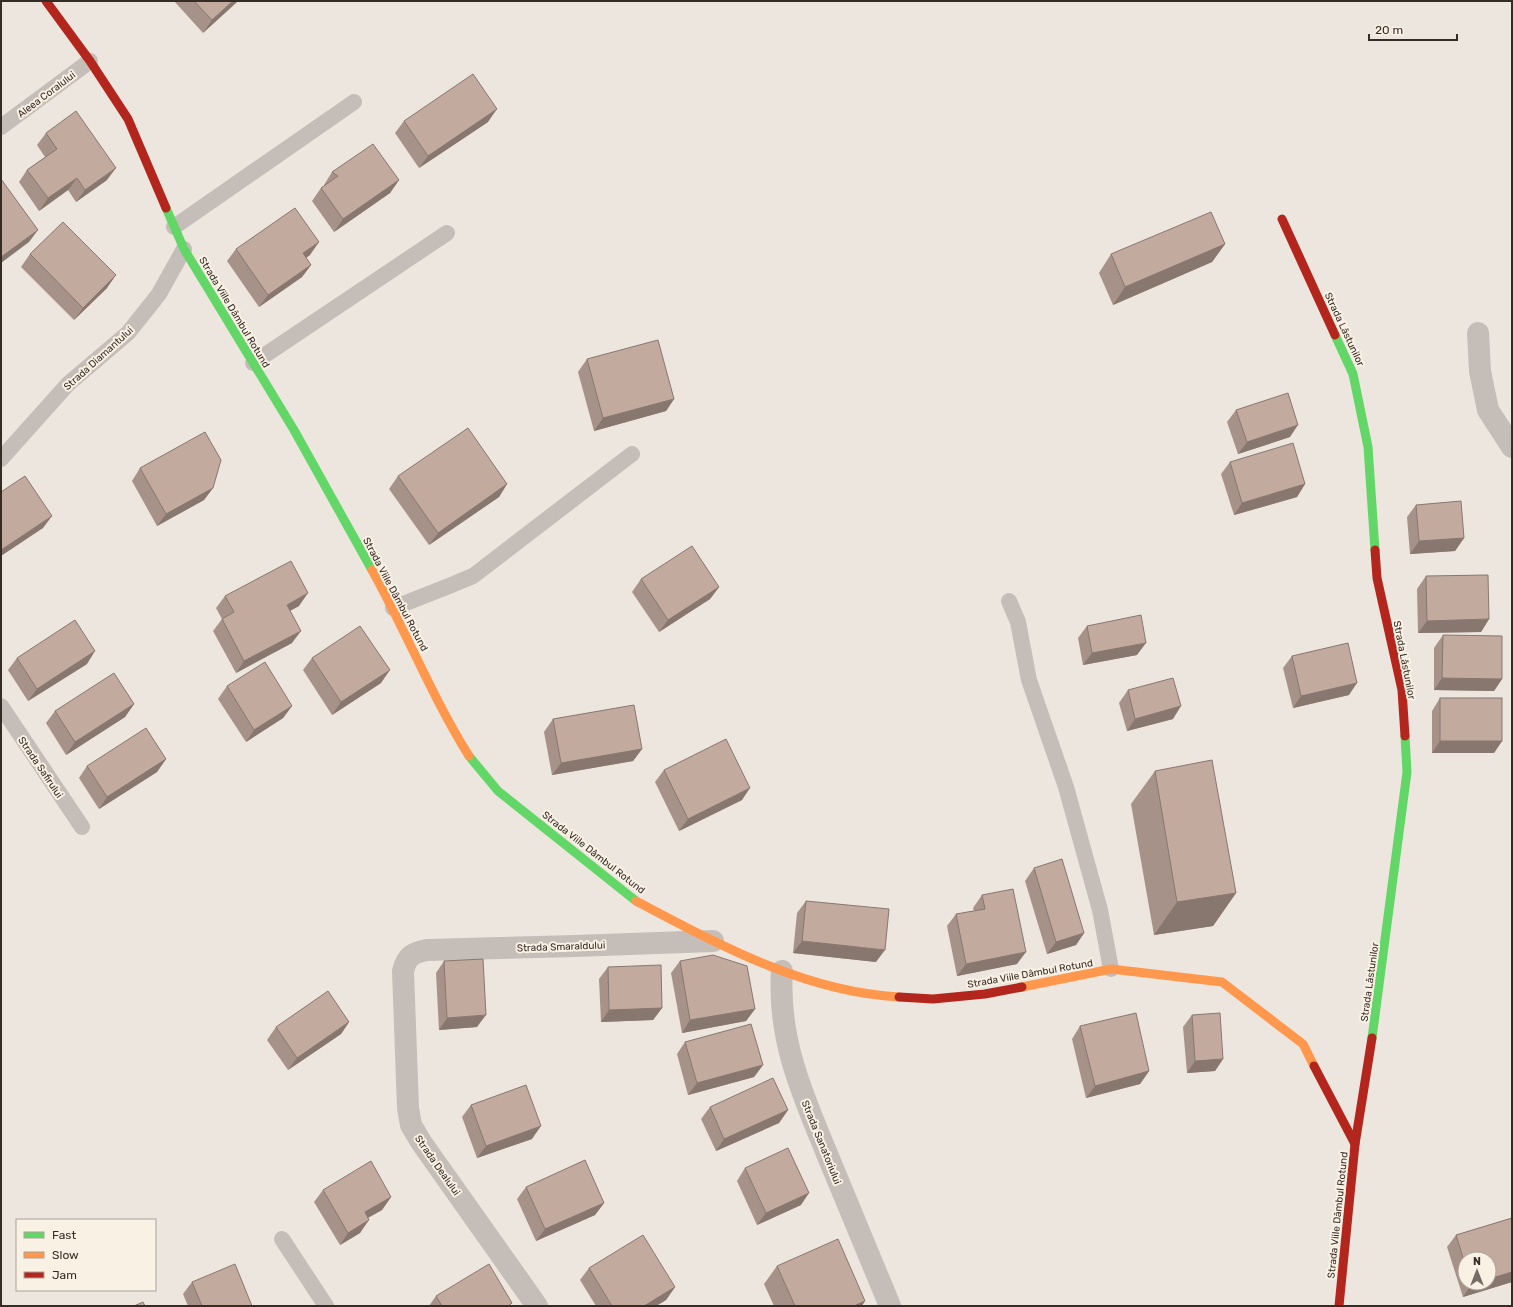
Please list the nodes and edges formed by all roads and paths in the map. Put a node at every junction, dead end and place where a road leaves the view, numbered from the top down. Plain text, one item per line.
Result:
1 (46, 1) edge
2 (90, 61) junction
3 (354, 102) dead end
4 (1, 127) edge
5 (1282, 219) dead end
6 (174, 227) junction
7 (447, 233) dead end
8 (184, 249) junction
9 (1478, 333) dead end
10 (253, 362) junction
11 (1512, 447) edge
12 (632, 454) dead end
13 (1, 458) edge
14 (1009, 601) dead end
15 (393, 608) junction
16 (1, 706) edge
17 (82, 827) dead end
18 (713, 941) junction
19 (410, 955) joint
20 (1111, 969) junction
21 (782, 972) junction
22 (1355, 1144) junction
23 (282, 1239) dead end
24 (326, 1306) edge
25 (537, 1306) edge
26 (890, 1306) edge
27 (1339, 1306) edge

1 - 2 street, Strada Viile Dâmbul Rotund
2 - 4 lane, Aleea Coralului
2 - 6 street, Strada Viile Dâmbul Rotund
3 - 6 lane
5 - 22 street, Strada Lăstunilor
6 - 8 street, Strada Viile Dâmbul Rotund
7 - 10 lane
8 - 10 street, Strada Viile Dâmbul Rotund
8 - 13 lane, Strada Diamantului
9 - 11 street
10 - 15 street, Strada Viile Dâmbul Rotund
12 - 15 lane
14 - 20 lane
15 - 18 street, Strada Viile Dâmbul Rotund
16 - 17 lane, Strada Safirului
18 - 19 street, Strada Smaraldului
18 - 21 street, Strada Viile Dâmbul Rotund
19 - 25 street, Strada Dealului
20 - 21 street, Strada Viile Dâmbul Rotund
20 - 22 street, Strada Viile Dâmbul Rotund
21 - 26 street, Strada Sanatoriului
22 - 27 street, Strada Viile Dâmbul Rotund
23 - 24 lane

